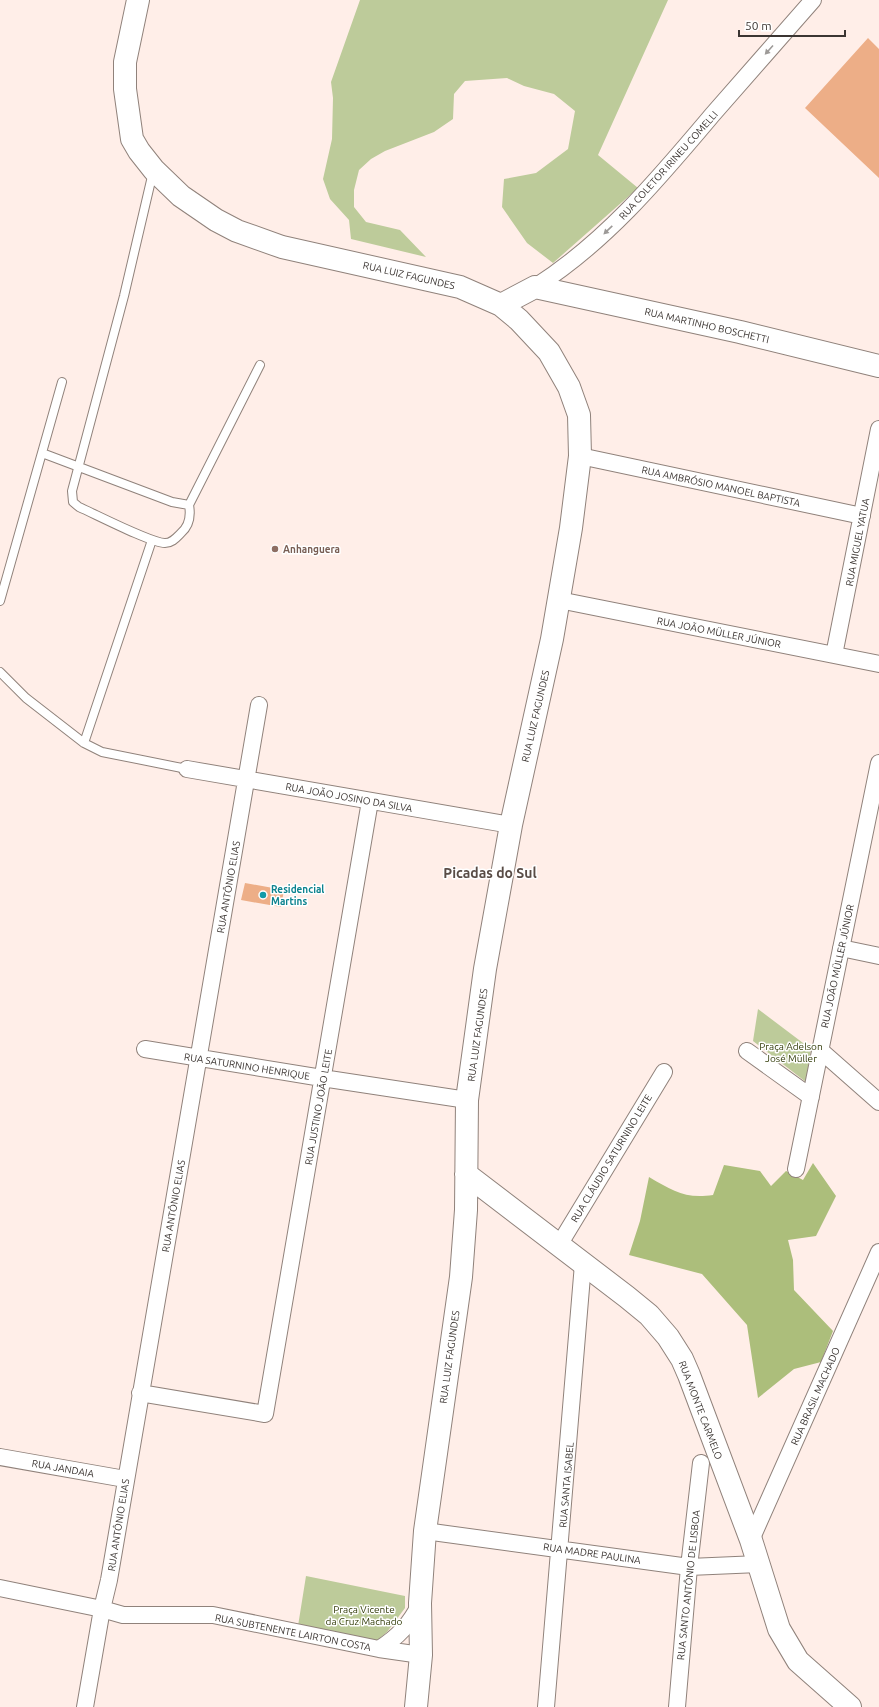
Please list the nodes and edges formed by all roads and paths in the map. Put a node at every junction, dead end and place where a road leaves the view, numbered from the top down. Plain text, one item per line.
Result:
1 (138, 0) edge
2 (813, 0) edge
3 (154, 170) junction
4 (535, 287) junction
5 (501, 305) junction
6 (260, 365) dead end
7 (879, 366) edge
8 (62, 382) dead end
9 (879, 429) edge
10 (42, 453) junction
11 (580, 456) junction
12 (78, 468) junction
13 (189, 506) junction
14 (862, 516) junction
15 (152, 540) junction
16 (559, 600) junction
17 (0, 601) edge
18 (834, 655) junction
19 (879, 664) edge
20 (0, 672) edge
21 (259, 705) dead end
22 (84, 743) junction
23 (879, 763) edge
24 (187, 769) joint
25 (246, 780) junction
26 (876, 795) edge
27 (370, 801) junction
28 (511, 825) junction
29 (841, 948) junction
30 (879, 956) edge
31 (145, 1049) dead end
32 (820, 1050) junction
33 (747, 1051) dead end
34 (198, 1058) junction
35 (664, 1072) dead end
36 (322, 1078) junction
37 (811, 1097) junction
38 (467, 1100) junction
39 (879, 1102) edge
40 (796, 1169) dead end
41 (466, 1174) junction
42 (559, 1245) junction
43 (879, 1252) edge
44 (583, 1264) junction
45 (140, 1392) junction
46 (0, 1457) edge
47 (701, 1463) dead end
48 (125, 1479) junction
49 (426, 1531) junction
50 (750, 1540) junction
51 (560, 1548) junction
52 (759, 1564) junction
53 (689, 1567) junction
54 (0, 1588) edge
55 (420, 1603) junction
56 (102, 1609) junction
57 (379, 1649) junction
58 (421, 1655) junction
59 (85, 1707) edge
60 (416, 1707) edge
61 (546, 1707) edge
62 (677, 1707) edge
63 (850, 1707) edge

1 - 3 main road, RUA LUIZ FAGUNDES
2 -> 4 street, RUA COLETOR IRINEU COMELLI
3 - 5 main road, RUA LUIZ FAGUNDES
3 - 12 lane
4 - 5 main road, RUA COLETOR IRINEU COMELLI
4 - 7 main road, RUA MARTINHO BOSCHETTI
5 - 11 main road, RUA LUIZ FAGUNDES
6 - 13 lane
8 - 10 lane
9 - 14 street, RUA MIGUEL YATUA
10 - 12 lane
10 - 17 lane
11 - 14 street, RUA AMBRÓSIO MANOEL BAPTISTA
11 - 16 main road, RUA LUIZ FAGUNDES
12 - 13 lane
12 - 15 lane
13 - 15 lane
14 - 18 street, RUA MIGUEL YATUA
15 - 22 lane
16 - 18 street, RUA JOÃO MÜLLER JÚNIOR
16 - 28 main road, RUA LUIZ FAGUNDES
18 - 19 street, RUA JOÃO MÜLLER JÚNIOR
20 - 22 lane
21 - 25 street, RUA ANTÔNIO ELIAS
22 - 24 lane
23 - 26 street, RUA JOÃO MÜLLER JÚNIOR
24 - 25 street, RUA JOÃO JOSINO DA SILVA
25 - 27 street, RUA JOÃO JOSINO DA SILVA
25 - 34 street, RUA ANTÔNIO ELIAS
26 - 29 street, RUA JOÃO MÜLLER JÚNIOR
27 - 28 street, RUA JOÃO JOSINO DA SILVA
27 - 36 street, RUA JUSTINO JOÃO LEITE
28 - 38 main road, RUA LUIZ FAGUNDES
29 - 30 street
29 - 32 street, RUA JOÃO MÜLLER JÚNIOR
31 - 34 street, RUA SATURNINO HENRIQUE
32 - 37 street, RUA JOÃO MÜLLER JÚNIOR
32 - 39 street
33 - 37 street
34 - 36 street, RUA SATURNINO HENRIQUE
34 - 45 street, RUA ANTÔNIO ELIAS
35 - 42 street, RUA CLÁUDIO SATURNINO LEITE
36 - 38 street, RUA SATURNINO HENRIQUE
36 - 45 street, RUA JUSTINO JOÃO LEITE
37 - 40 street, RUA JOÃO MÜLLER JÚNIOR
38 - 41 main road, RUA LUIZ FAGUNDES
41 - 42 main road, RUA MONTE CARMELO
41 - 49 main road, RUA LUIZ FAGUNDES
42 - 44 main road, RUA MONTE CARMELO
43 - 50 street, RUA BRASIL MACHADO
44 - 50 main road, RUA MONTE CARMELO
44 - 51 street, RUA SANTA ISABEL
45 - 48 street, RUA ANTÔNIO ELIAS
46 - 48 street, RUA JANDAIA
47 - 53 street, RUA SANTO ANTÔNIO DE LISBOA
48 - 56 street, RUA ANTÔNIO ELIAS
49 - 51 street, RUA MADRE PAULINA
49 - 55 main road, RUA LUIZ FAGUNDES
50 - 52 main road, RUA MONTE CARMELO
51 - 53 street, RUA MADRE PAULINA
51 - 61 street, RUA SANTA ISABEL
52 - 53 street, RUA MADRE PAULINA
52 - 63 main road, RUA MONTE CARMELO
53 - 62 street, RUA SANTO ANTÔNIO DE LISBOA
54 - 56 street, RUA SUBTENENTE LAIRTON COSTA
55 - 57 street
55 - 58 main road, RUA LUIZ FAGUNDES
56 - 57 street, RUA SUBTENENTE LAIRTON COSTA
56 - 59 street, RUA ANTÔNIO ELIAS
57 - 58 street, RUA SUBTENENTE LAIRTON COSTA
58 - 60 main road, RUA LUIZ FAGUNDES

